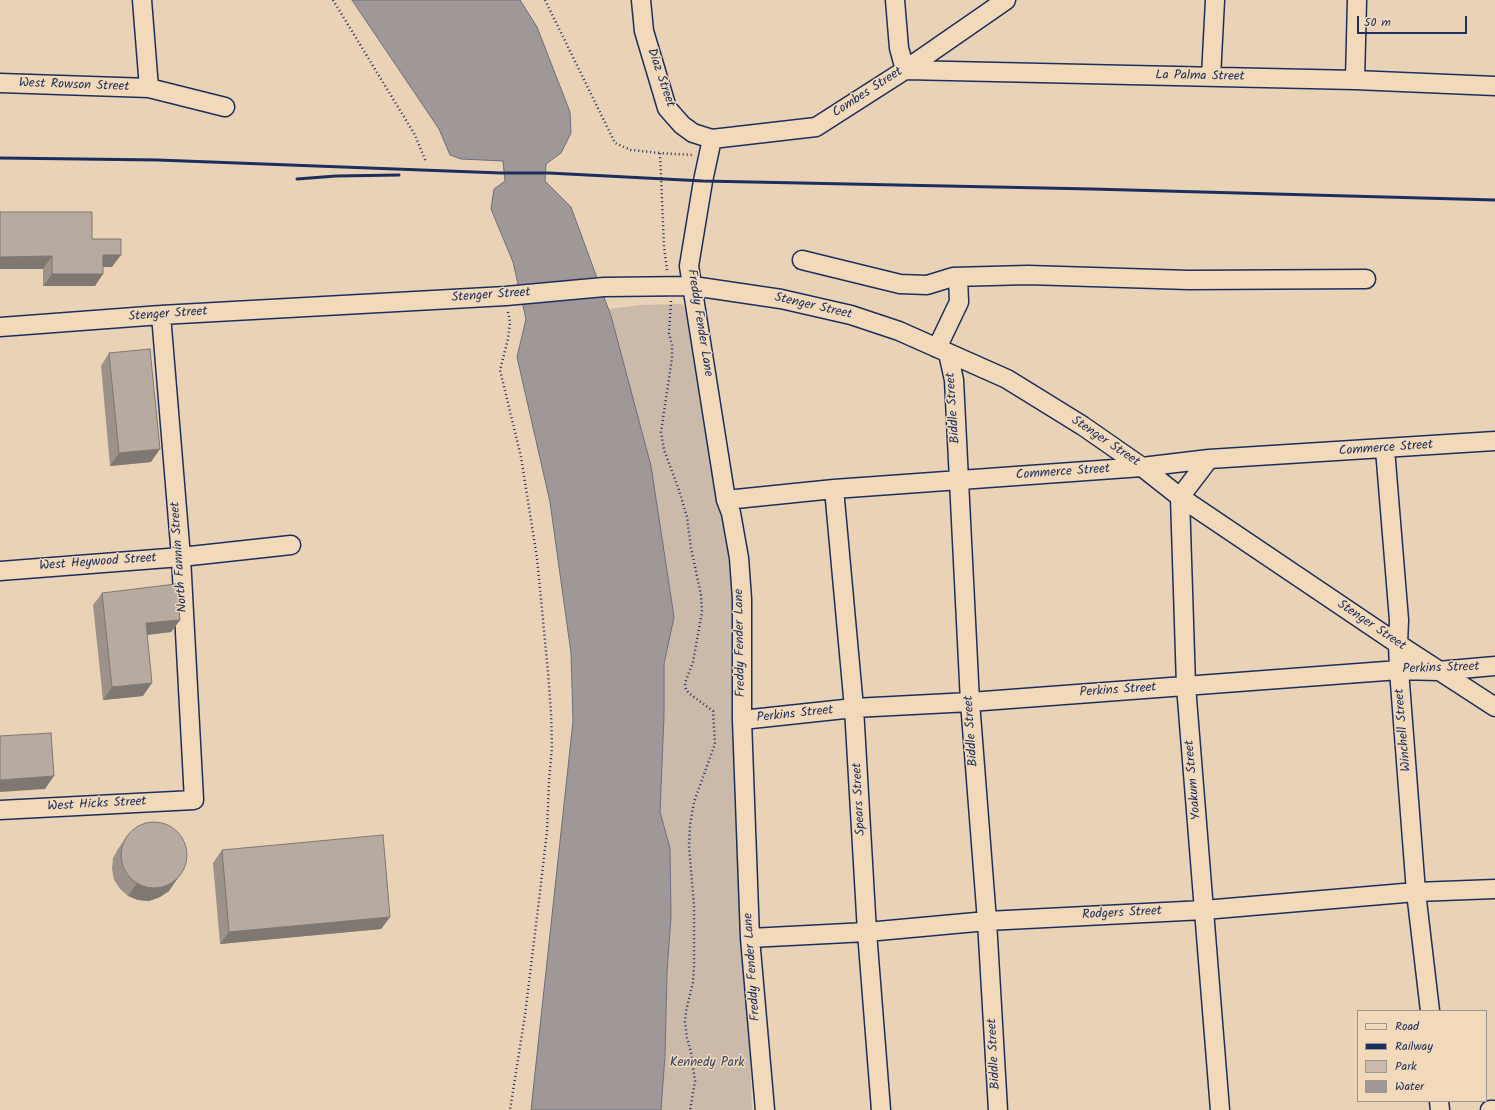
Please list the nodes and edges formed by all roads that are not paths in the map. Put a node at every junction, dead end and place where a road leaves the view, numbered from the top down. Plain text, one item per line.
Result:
1 (142, 0) edge
2 (641, 0) edge
3 (895, 0) edge
4 (1006, 0) edge
5 (1214, 0) edge
6 (1357, 0) edge
7 (905, 70) junction
8 (1212, 77) junction
9 (1354, 80) junction
10 (0, 84) edge
11 (1495, 86) edge
12 (149, 88) junction
13 (225, 107) dead end
14 (710, 148) junction
15 (802, 260) dead end
16 (958, 277) junction
17 (1366, 278) dead end
18 (693, 286) junction
19 (161, 315) junction
20 (0, 327) edge
21 (943, 350) junction
22 (1495, 441) edge
23 (1385, 449) junction
24 (1209, 459) junction
25 (1142, 467) junction
26 (958, 480) junction
27 (834, 489) junction
28 (1180, 496) junction
29 (726, 500) junction
30 (291, 545) dead end
31 (181, 557) junction
32 (0, 571) edge
33 (1398, 644) junction
34 (1495, 666) edge
35 (1399, 670) junction
36 (1438, 671) junction
37 (1186, 686) junction
38 (970, 702) junction
39 (1495, 707) edge
40 (854, 708) junction
41 (742, 720) junction
42 (194, 800) joint
43 (0, 810) edge
44 (1495, 890) edge
45 (1416, 892) junction
46 (1204, 910) junction
47 (987, 921) junction
48 (867, 932) junction
49 (750, 938) junction
50 (1430, 1010) edge
51 (765, 1110) edge
52 (881, 1110) edge
53 (998, 1110) edge
54 (1220, 1110) edge
55 (1490, 1110) edge
56 (1495, 1110) edge

1 - 12 street
2 - 14 street, Diaz Street
3 - 7 street
4 - 7 street, Combes Street
5 - 8 street
6 - 9 street
7 - 8 street, La Palma Street
7 - 14 street, Combes Street
8 - 9 street, La Palma Street
9 - 11 street, La Palma Street
10 - 12 street, West Rowson Street
12 - 13 street, West Rowson Street
14 - 18 street, Freddy Fender Lane
15 - 16 street
16 - 17 street
16 - 21 street
18 - 19 street, Stenger Street
18 - 21 street, Stenger Street
18 - 29 street, Freddy Fender Lane
19 - 20 street, Stenger Street
19 - 31 street, North Fannin Street
21 - 25 street, Stenger Street
21 - 26 street, Biddle Street
22 - 23 street, Commerce Street
23 - 24 street, Commerce Street
23 - 33 street, Winchell Street
24 - 25 street, Commerce Street
24 - 28 street
25 - 26 street, Commerce Street
25 - 28 street, Stenger Street
26 - 27 street, Commerce Street
26 - 38 street, Biddle Street
27 - 29 street, Commerce Street
27 - 40 street, Spears Street
28 - 33 street, Stenger Street
28 - 37 street, Yoakum Street
29 - 41 street, Freddy Fender Lane
30 - 31 street, West Heywood Street
31 - 32 street, West Heywood Street
31 - 42 street, North Fannin Street
33 - 35 street, Winchell Street
33 - 36 street, Stenger Street
34 - 36 street, Perkins Street
35 - 36 street, Perkins Street
35 - 37 street, Perkins Street
35 - 45 street, Winchell Street
36 - 39 street, Stenger Street
37 - 38 street, Perkins Street
37 - 46 street, Yoakum Street
38 - 40 street, Perkins Street
38 - 47 street, Biddle Street
40 - 41 street, Perkins Street
40 - 48 street, Spears Street
41 - 49 street, Freddy Fender Lane
42 - 43 street, West Hicks Street
44 - 45 street, Rodgers Street
45 - 46 street, Rodgers Street
45 - 50 street, Winchell Street
46 - 47 street, Rodgers Street
46 - 54 street, Yoakum Street
47 - 48 street, Rodgers Street
47 - 53 street, Biddle Street
48 - 49 street, Rodgers Street
48 - 52 street, Spears Street
49 - 51 street, Freddy Fender Lane
55 - 56 street

